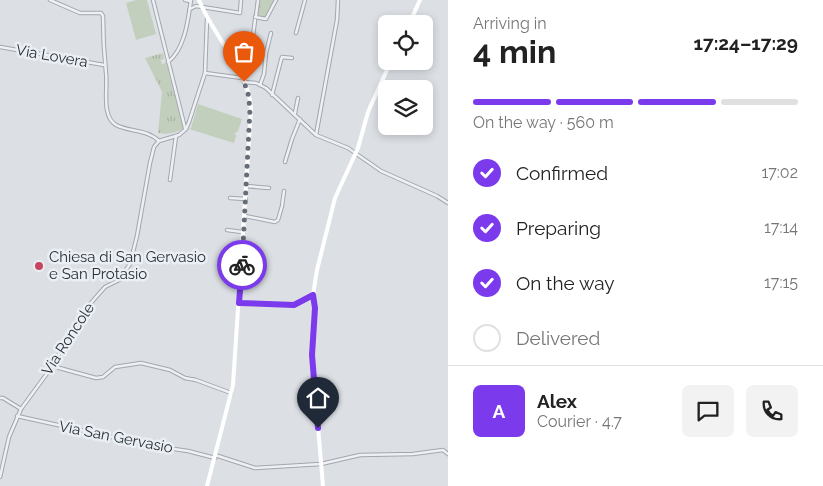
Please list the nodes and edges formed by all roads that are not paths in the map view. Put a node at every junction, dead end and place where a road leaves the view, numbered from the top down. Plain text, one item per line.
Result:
1 (50, 0) edge
2 (153, 0) edge
3 (185, 0) edge
4 (199, 0) edge
5 (241, 0) edge
6 (258, 0) edge
7 (276, 0) edge
8 (305, 0) edge
9 (338, 0) edge
10 (420, 0) edge
11 (190, 1) edge
12 (193, 7) junction
13 (202, 8) junction
14 (190, 10) junction
15 (412, 15) edge
16 (208, 18) junction
17 (255, 18) junction
18 (211, 25) junction
19 (206, 28) junction
20 (272, 33) dead end
21 (296, 33) dead end
22 (0, 47) edge
23 (292, 58) dead end
24 (168, 62) junction
25 (234, 63) junction
26 (104, 65) junction
27 (387, 70) edge
28 (204, 73) junction
29 (242, 78) junction
30 (244, 82) junction
31 (260, 85) junction
32 (272, 95) junction
33 (298, 98) dead end
34 (294, 114) junction
35 (300, 119) junction
36 (186, 129) junction
37 (316, 135) junction
38 (176, 136) junction
39 (159, 140) junction
40 (356, 152) junction
41 (286, 162) dead end
42 (170, 180) dead end
43 (246, 186) junction
44 (269, 188) dead end
45 (284, 191) dead end
46 (230, 198) dead end
47 (246, 199) junction
48 (448, 203) edge
49 (245, 216) junction
50 (227, 230) dead end
51 (244, 232) junction
52 (313, 295) junction
53 (239, 303) junction
54 (52, 366) junction
55 (232, 394) junction
56 (0, 398) edge
57 (21, 409) junction
58 (17, 416) junction
59 (5, 451) junction
60 (448, 454) edge
61 (0, 456) edge
62 (215, 456) junction
63 (321, 464) junction
64 (0, 477) edge
65 (207, 486) edge
66 (323, 486) edge

1 - 26 street
2 - 24 street
3 - 11 street
4 - 12 street
4 - 13 main road
5 - 13 street
6 - 17 street
7 - 17 street
8 - 21 street
9 - 37 street
10 - 15 main road
11 - 14 street
12 - 13 street
12 - 14 street
13 - 16 main road
14 - 24 street
16 - 18 main road
16 - 19 street
17 - 25 street
18 - 19 street
18 - 25 main road
19 - 28 street
20 - 31 street
22 - 26 street, Via Lovera
23 - 32 street
24 - 36 street
25 - 29 main road
26 - 39 street
27 - 40 main road
28 - 29 street
28 - 36 street
29 - 30 main road
30 - 31 street
30 - 43 main road
31 - 32 street
32 - 34 street
33 - 34 street
34 - 35 street
35 - 37 street
35 - 41 street
36 - 38 street
37 - 40 street
38 - 39 street
38 - 42 street
39 - 54 street, Via Roncole
40 - 48 street
40 - 52 main road
43 - 44 street
43 - 47 main road
45 - 49 street
46 - 47 street
47 - 49 main road
49 - 51 main road
50 - 51 street
51 - 53 main road
52 - 53 street
52 - 63 main road
53 - 55 main road
54 - 55 street
54 - 57 street, Via Roncole
55 - 62 main road
56 - 57 street
57 - 58 street, Via Roncole
58 - 59 street, Via Roncole
58 - 62 street, Via San Gervasio
59 - 61 street
59 - 64 street, Via Roncole
60 - 63 street, Via San Gervasio
62 - 63 street, Via San Gervasio
62 - 65 main road
63 - 66 main road

